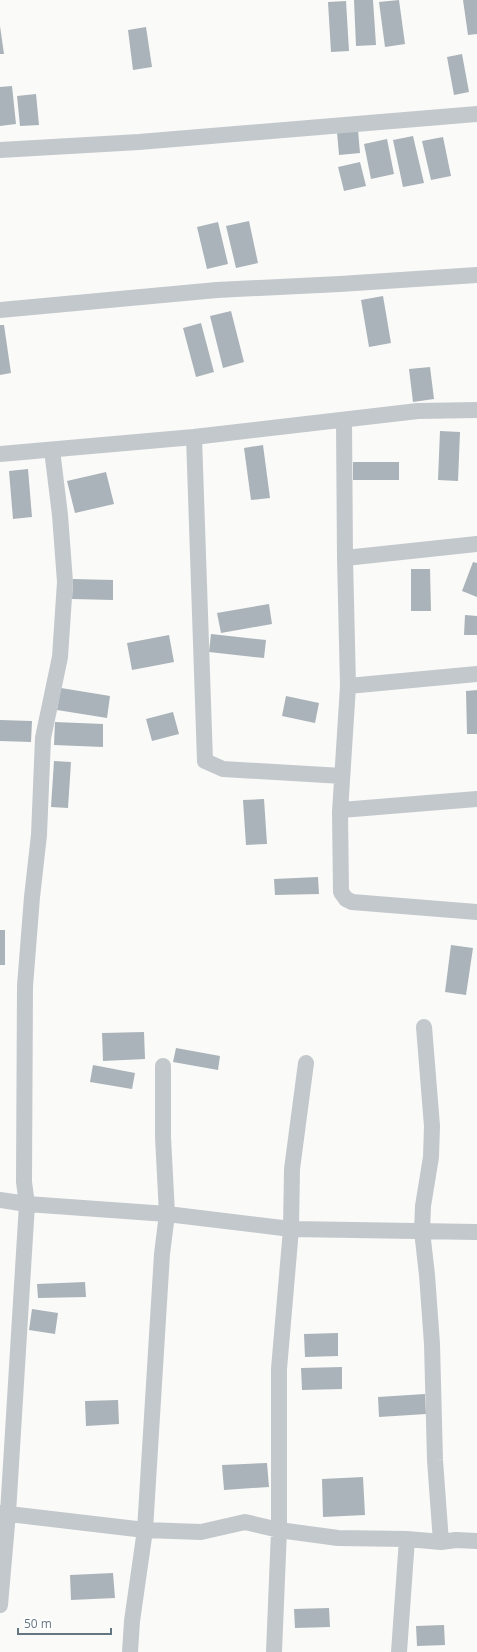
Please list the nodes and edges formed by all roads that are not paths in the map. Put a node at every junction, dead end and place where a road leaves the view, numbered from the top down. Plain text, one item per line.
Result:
1 (477, 114) edge
2 (0, 150) edge
3 (477, 275) edge
4 (0, 310) edge
5 (477, 410) edge
6 (344, 420) junction
7 (194, 437) junction
8 (52, 450) junction
9 (0, 454) edge
10 (477, 544) edge
11 (345, 558) junction
12 (477, 674) edge
13 (348, 686) junction
14 (342, 776) junction
15 (477, 799) edge
16 (341, 810) junction
17 (477, 912) edge
18 (424, 1027) dead end
19 (306, 1063) dead end
20 (163, 1066) dead end
21 (0, 1200) edge
22 (27, 1204) junction
23 (167, 1214) junction
24 (290, 1229) junction
25 (422, 1231) junction
26 (477, 1232) edge
27 (4, 1513) edge
28 (145, 1530) junction
29 (279, 1530) junction
30 (407, 1539) junction
31 (477, 1541) edge
32 (441, 1542) junction
33 (0, 1605) edge
34 (130, 1652) edge
35 (274, 1652) edge
36 (399, 1652) edge

1 - 2 street
3 - 4 street
5 - 6 street
6 - 7 street
6 - 11 street
7 - 8 street
7 - 14 street
8 - 9 street
8 - 22 street
10 - 11 street
11 - 13 street
12 - 13 street
13 - 14 street
14 - 16 street
15 - 16 street
16 - 17 street
18 - 25 street
19 - 24 street
20 - 23 street
21 - 22 street
22 - 23 street
22 - 27 street
23 - 24 street
23 - 28 street
24 - 25 street
24 - 29 street
25 - 26 street
25 - 32 street
27 - 28 street
27 - 33 street
28 - 29 street
28 - 34 street
29 - 30 street
29 - 35 street
30 - 32 street
30 - 36 street
31 - 32 street

